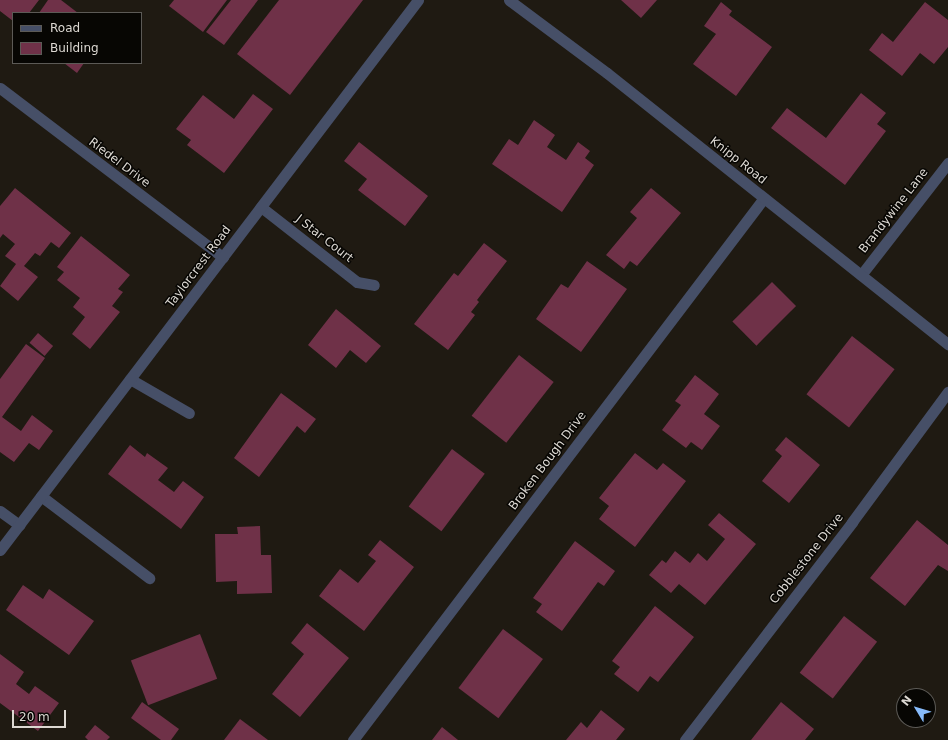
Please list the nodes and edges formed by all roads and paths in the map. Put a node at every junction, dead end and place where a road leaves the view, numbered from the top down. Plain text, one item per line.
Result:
1 (418, 0) edge
2 (509, 0) edge
3 (0, 88) edge
4 (948, 163) edge
5 (764, 198) junction
6 (261, 207) junction
7 (223, 257) junction
8 (861, 275) junction
9 (374, 285) dead end
10 (948, 344) edge
11 (130, 379) junction
12 (948, 392) edge
13 (189, 413) dead end
14 (41, 496) junction
15 (0, 511) edge
16 (19, 525) junction
17 (0, 550) edge
18 (149, 578) dead end
19 (353, 740) edge
20 (684, 740) edge

1 - 6 street, Taylorcrest Road
2 - 5 street, Knipp Road
3 - 7 street, Riedel Drive
4 - 8 street, Brandywine Lane
5 - 8 street, Knipp Road
5 - 19 street, Broken Bough Drive
6 - 7 street, Taylorcrest Road
6 - 9 street, J Star Court
7 - 11 street, Taylorcrest Road
8 - 10 street, Knipp Road
11 - 13 street
11 - 14 street, Taylorcrest Road
12 - 20 street, Cobblestone Drive
14 - 16 street, Taylorcrest Road
14 - 18 street
15 - 16 street
16 - 17 street, Taylorcrest Road

